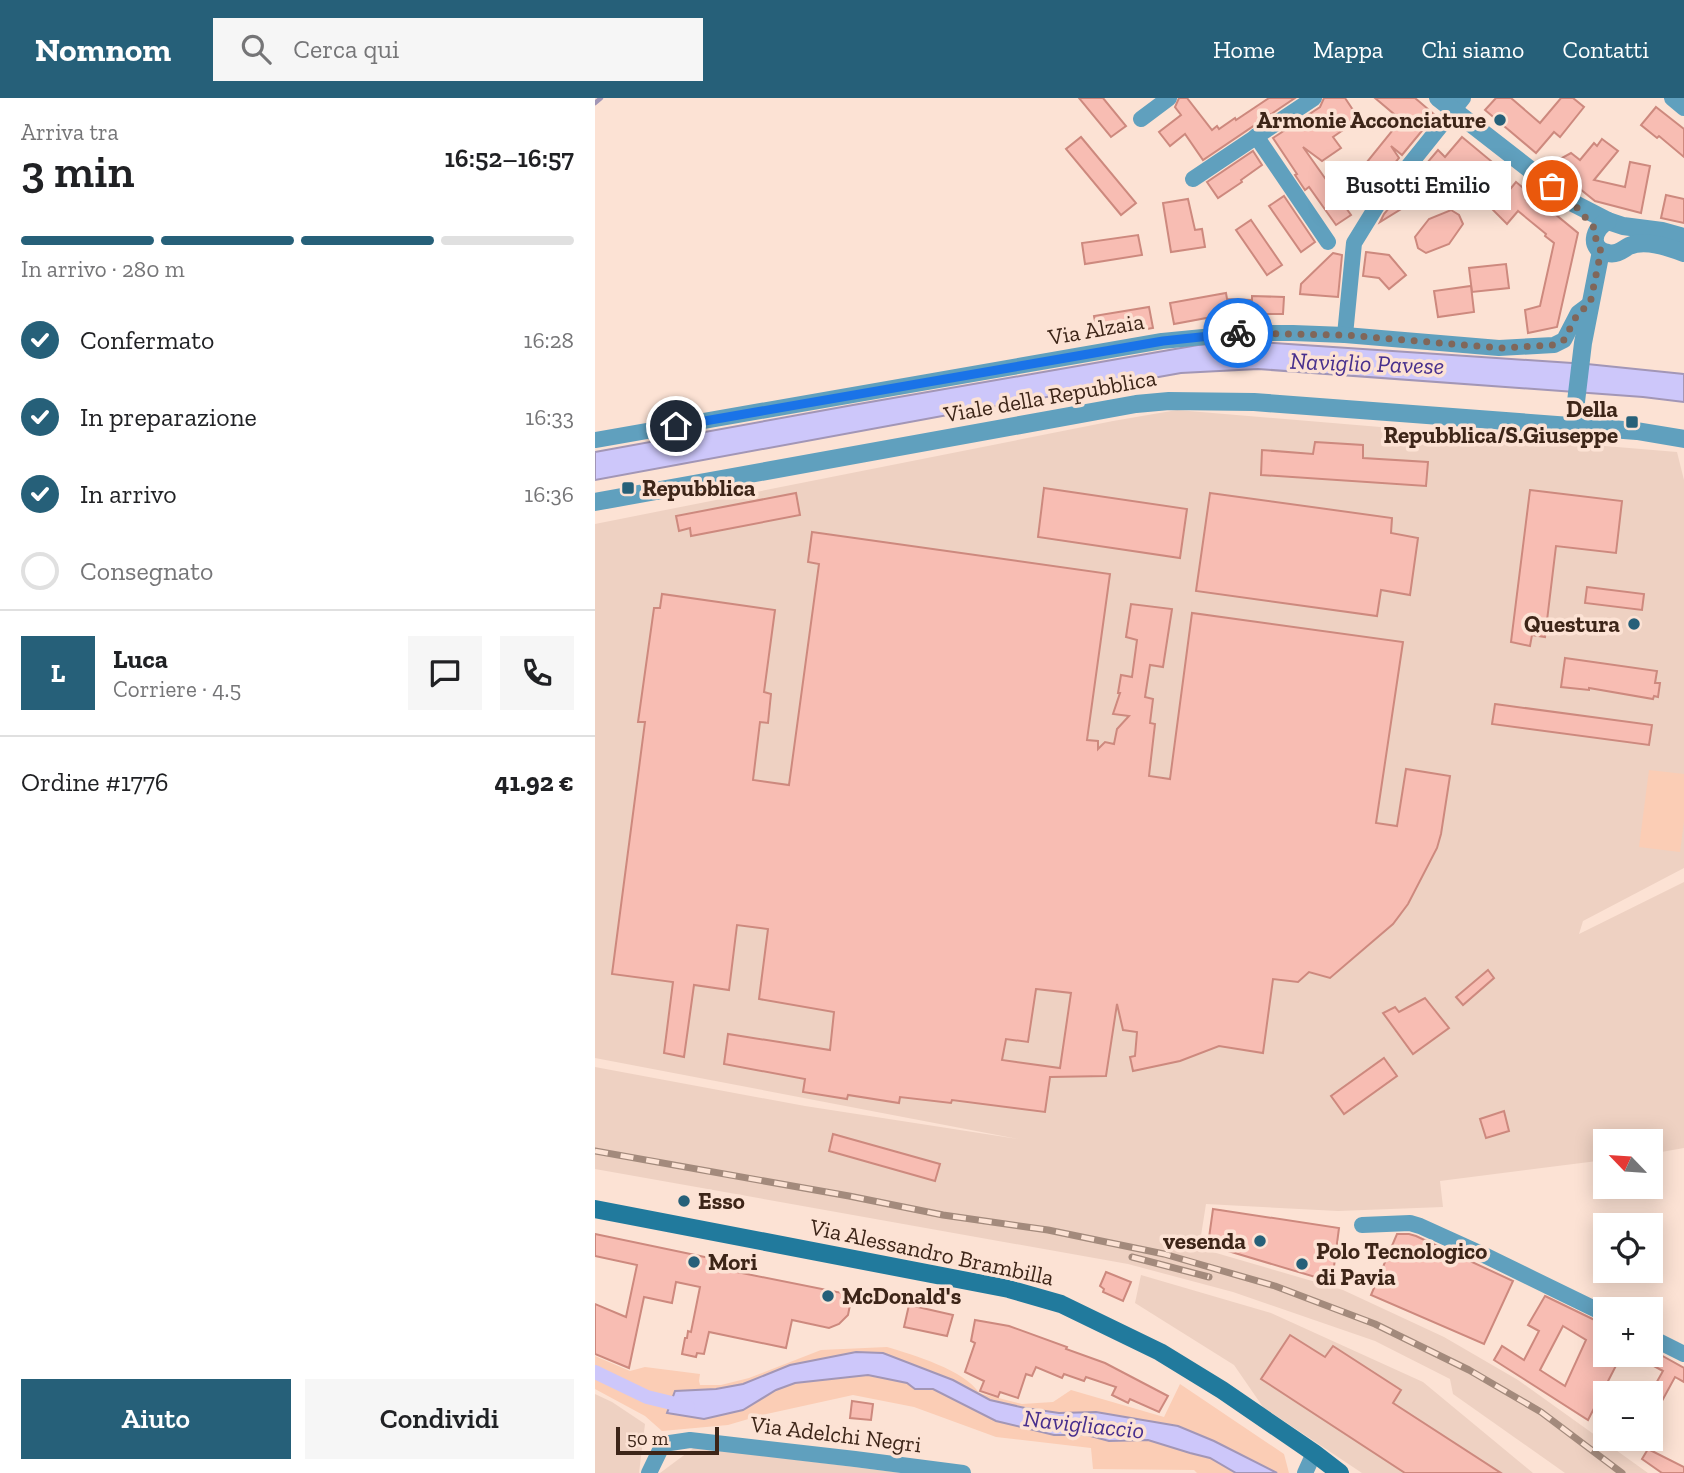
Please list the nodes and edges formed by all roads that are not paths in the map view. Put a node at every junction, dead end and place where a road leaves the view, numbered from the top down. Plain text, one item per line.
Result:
1 (1168, 98) edge
2 (1314, 98) edge
3 (1439, 98) edge
4 (1672, 98) edge
5 (1458, 104) edge
6 (1684, 108) edge
7 (1141, 119) dead end
8 (1256, 136) junction
9 (1193, 179) dead end
10 (1602, 226) junction
11 (1684, 237) edge
12 (1328, 242) dead end
13 (1601, 251) junction
14 (1684, 253) edge
15 (1590, 304) junction
16 (1345, 335) junction
17 (1573, 426) junction
18 (1684, 439) edge
19 (595, 440) edge
20 (595, 502) edge
21 (595, 1209) edge
22 (1362, 1225) dead end
23 (1593, 1308) edge
24 (1663, 1344) edge
25 (1684, 1354) edge
26 (1314, 1453) junction
27 (649, 1473) edge
28 (963, 1473) edge
29 (1305, 1473) edge
30 (1340, 1473) edge

1 - 7 street
2 - 8 street
3 - 5 street
4 - 6 street
5 - 10 street
5 - 16 street
8 - 9 street
8 - 12 street
10 - 11 street
10 - 13 street
13 - 14 street
13 - 15 street
15 - 16 street, Via Alzaia
15 - 17 street
16 - 19 street, Via Alzaia
17 - 18 street, Viale della Repubblica
17 - 20 street, Viale della Repubblica
21 - 26 main road, Via Alessandro Brambilla
22 - 23 street
24 - 25 street
26 - 29 street
26 - 30 main road, Via Alessandro Brambilla
27 - 28 street, Via Adelchi Negri

